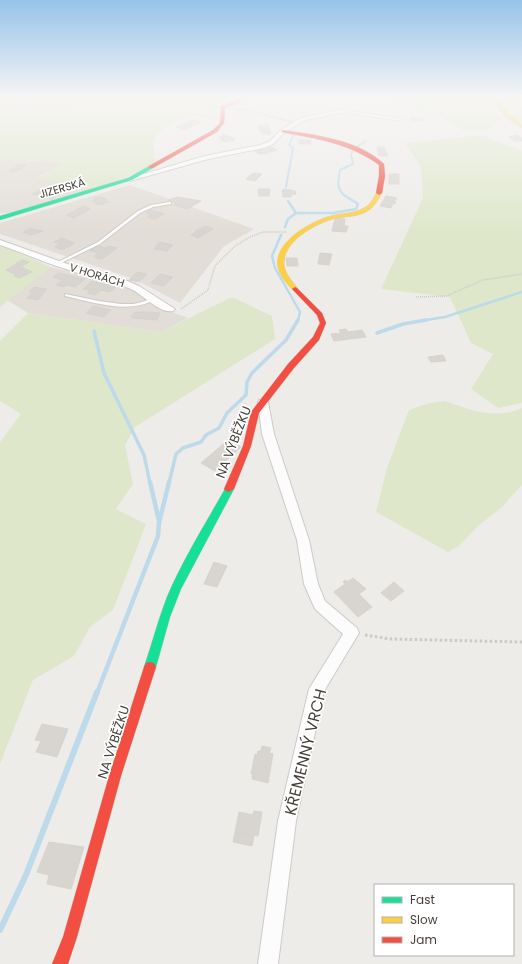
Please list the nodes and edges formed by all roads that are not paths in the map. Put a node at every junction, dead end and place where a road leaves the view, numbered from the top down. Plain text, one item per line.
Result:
1 (195, 143) edge
2 (271, 143) edge
3 (333, 143) edge
4 (130, 179) junction
5 (170, 203) dead end
6 (0, 218) edge
7 (0, 242) edge
8 (58, 263) junction
9 (67, 295) dead end
10 (153, 299) junction
11 (170, 309) road end
12 (263, 402) junction
13 (60, 964) edge
14 (268, 964) edge

1 - 4 street, JIZERSKÁ
2 - 4 street, JIZERSKÁ
3 - 12 street, NA VÝBĚŽKU
4 - 6 street, JIZERSKÁ
5 - 8 lane
7 - 8 street, V HORÁCH
8 - 10 street, V HORÁCH
9 - 10 lane
10 - 11 street, V HORÁCH
12 - 13 street, NA VÝBĚŽKU
12 - 14 street, KŘEMENNÝ VRCH

